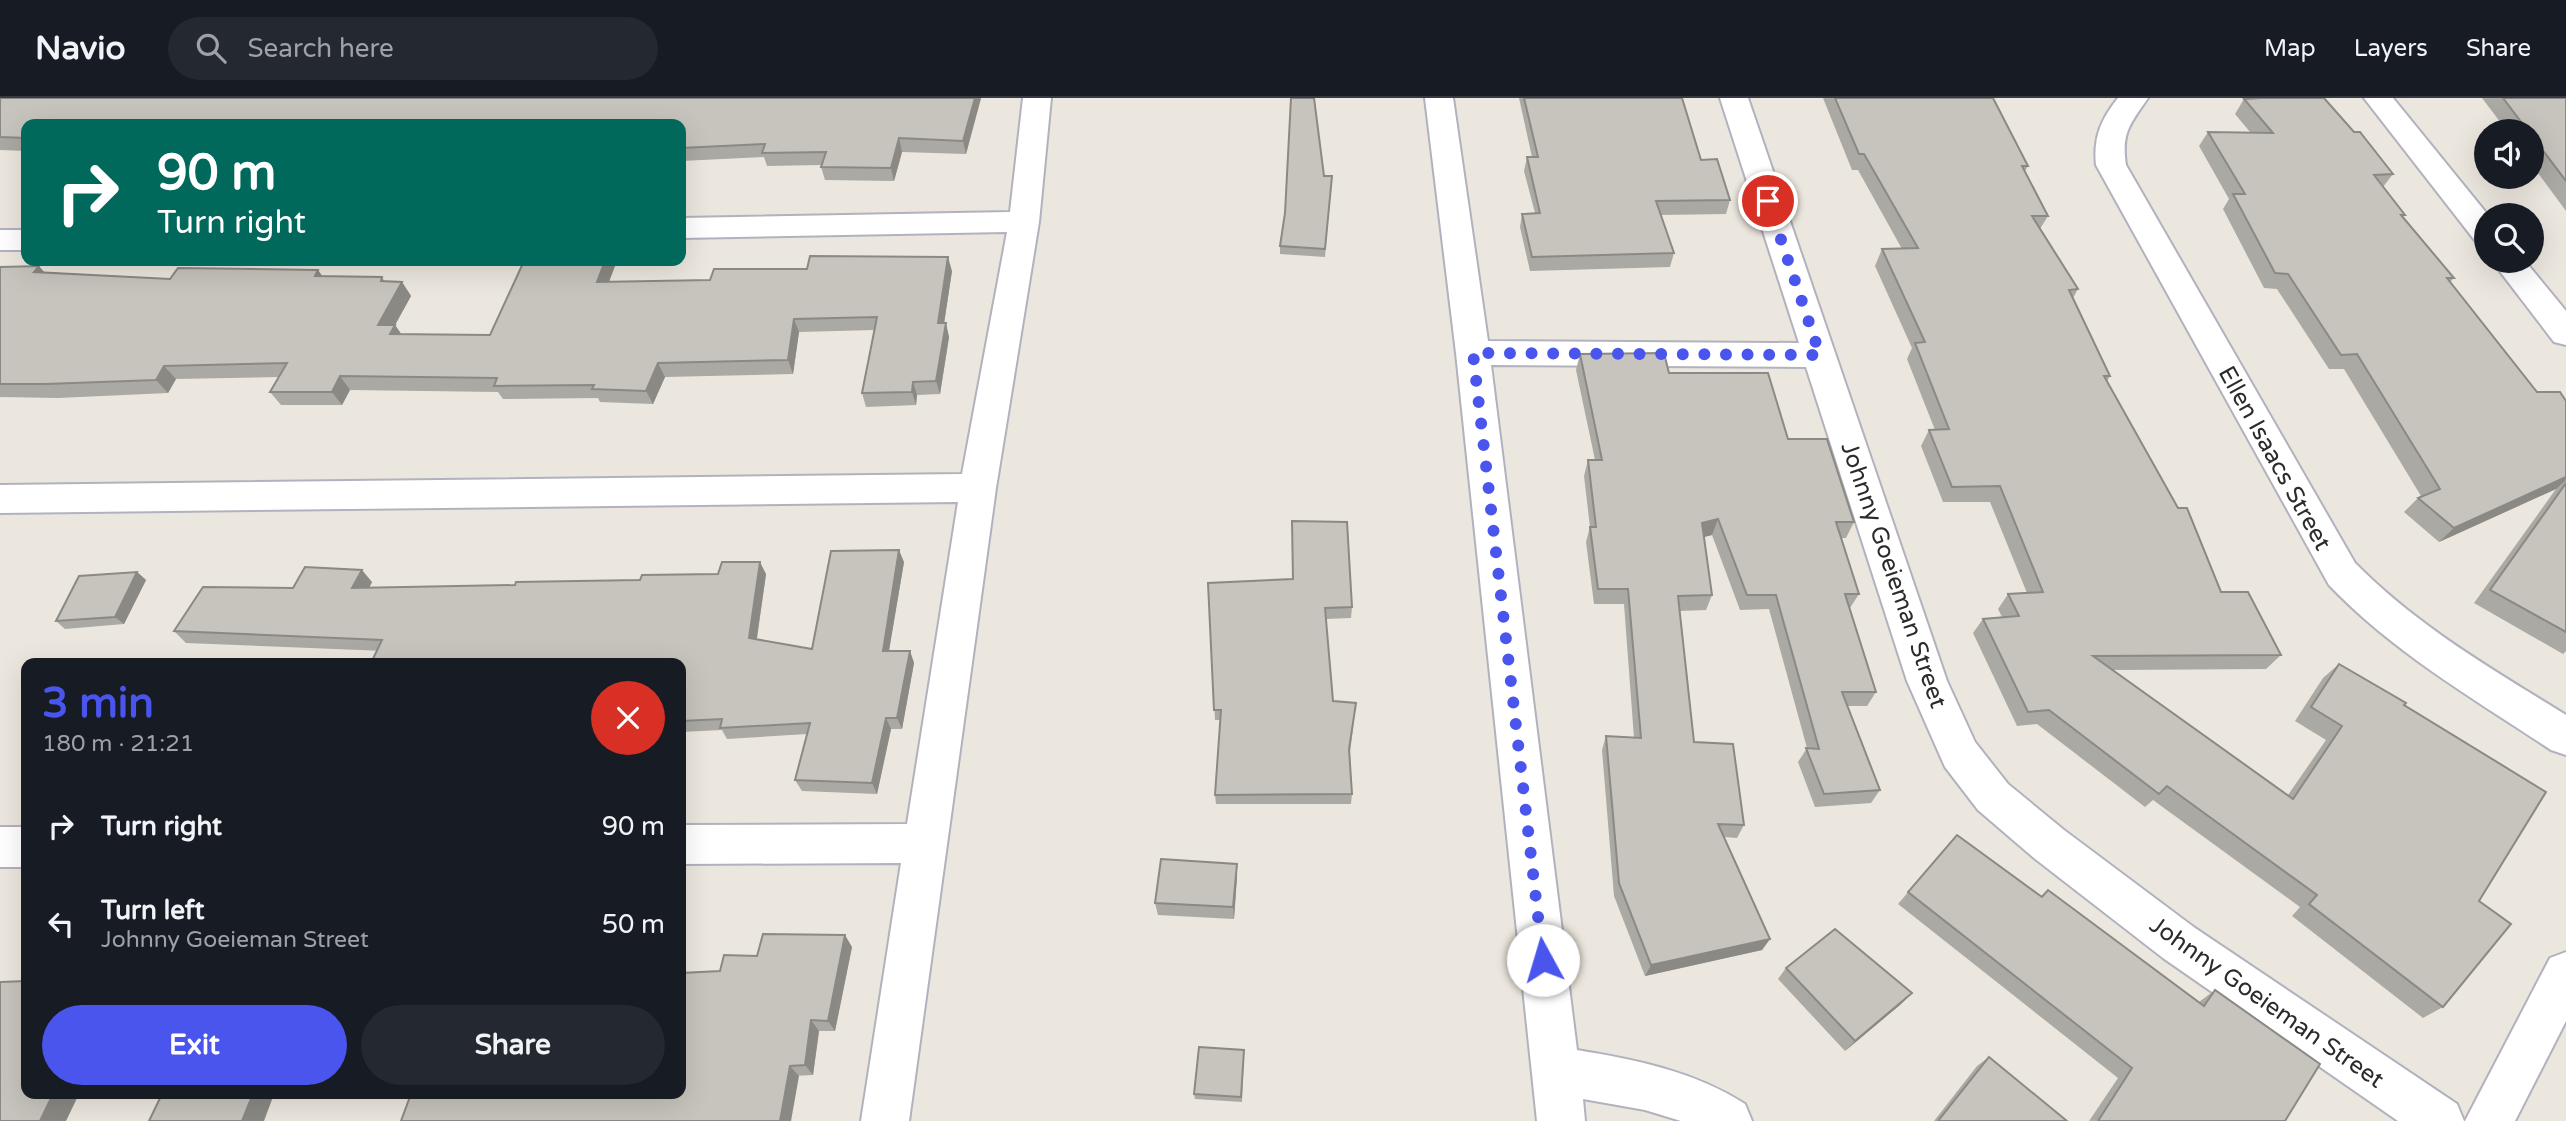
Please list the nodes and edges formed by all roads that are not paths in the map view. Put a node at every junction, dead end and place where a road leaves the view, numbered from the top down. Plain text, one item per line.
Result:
1 (1038, 98) edge
2 (1439, 98) edge
3 (1734, 98) edge
4 (2134, 98) edge
5 (2378, 98) edge
6 (2474, 218) edge
7 (1024, 222) junction
8 (686, 228) edge
9 (0, 240) edge
10 (21, 240) edge
11 (2518, 273) edge
12 (2566, 334) edge
13 (1473, 353) junction
14 (1820, 355) junction
15 (978, 488) junction
16 (0, 499) edge
17 (2566, 737) edge
18 (927, 843) junction
19 (686, 844) edge
20 (21, 846) edge
21 (0, 847) edge
22 (2566, 974) edge
23 (1556, 1071) junction
24 (885, 1121) edge
25 (1561, 1121) edge
26 (1728, 1121) edge
27 (2440, 1121) edge
28 (2489, 1121) edge

1 - 7 street
2 - 13 street
3 - 14 street, Johnny Goeieman Street
4 - 17 street, Ellen Isaacs Street
5 - 6 street
7 - 8 street
7 - 15 street
9 - 10 street
11 - 12 street
13 - 14 street
13 - 23 street
14 - 27 street, Johnny Goeieman Street
15 - 16 street
15 - 18 street
18 - 19 street
18 - 24 street
20 - 21 street
22 - 28 street
23 - 25 street
23 - 26 street

